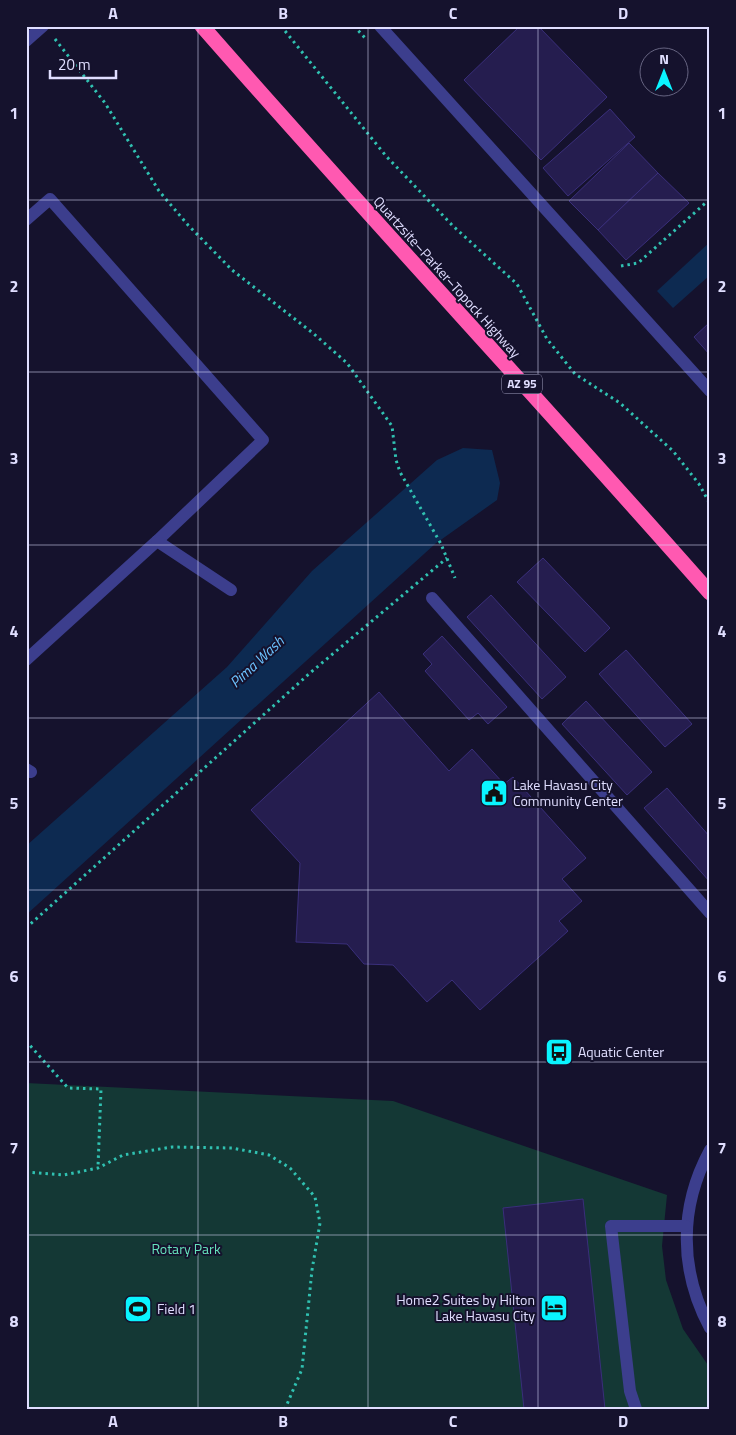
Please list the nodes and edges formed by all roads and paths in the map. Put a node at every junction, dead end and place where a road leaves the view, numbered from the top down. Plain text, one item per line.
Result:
1 (202, 26) edge
2 (281, 26) edge
3 (380, 26) edge
4 (47, 30) edge
5 (28, 36) edge
6 (710, 199) edge
7 (26, 220) edge
8 (618, 267) dead end
9 (710, 391) edge
10 (710, 504) edge
11 (157, 541) junction
12 (447, 558) junction
13 (455, 578) dead end
14 (231, 590) dead end
15 (710, 592) edge
16 (432, 598) dead end
17 (27, 657) edge
18 (710, 912) edge
19 (26, 928) edge
20 (26, 1041) edge
21 (710, 1150) edge
22 (98, 1168) junction
23 (26, 1172) edge
24 (686, 1226) junction
25 (710, 1328) edge
26 (284, 1409) edge
27 (636, 1409) edge

1 - 15 highway, Quartzsite–Parker–Topock Highway / AZ 95
2 - 10 path
3 - 9 street
4 - 5 street
4 - 12 path
6 - 8 path
7 - 11 street
11 - 14 street
11 - 17 street
12 - 13 path
12 - 19 path
16 - 18 street
20 - 22 path
21 - 24 street
22 - 23 path
22 - 26 path
24 - 25 street
24 - 27 street

